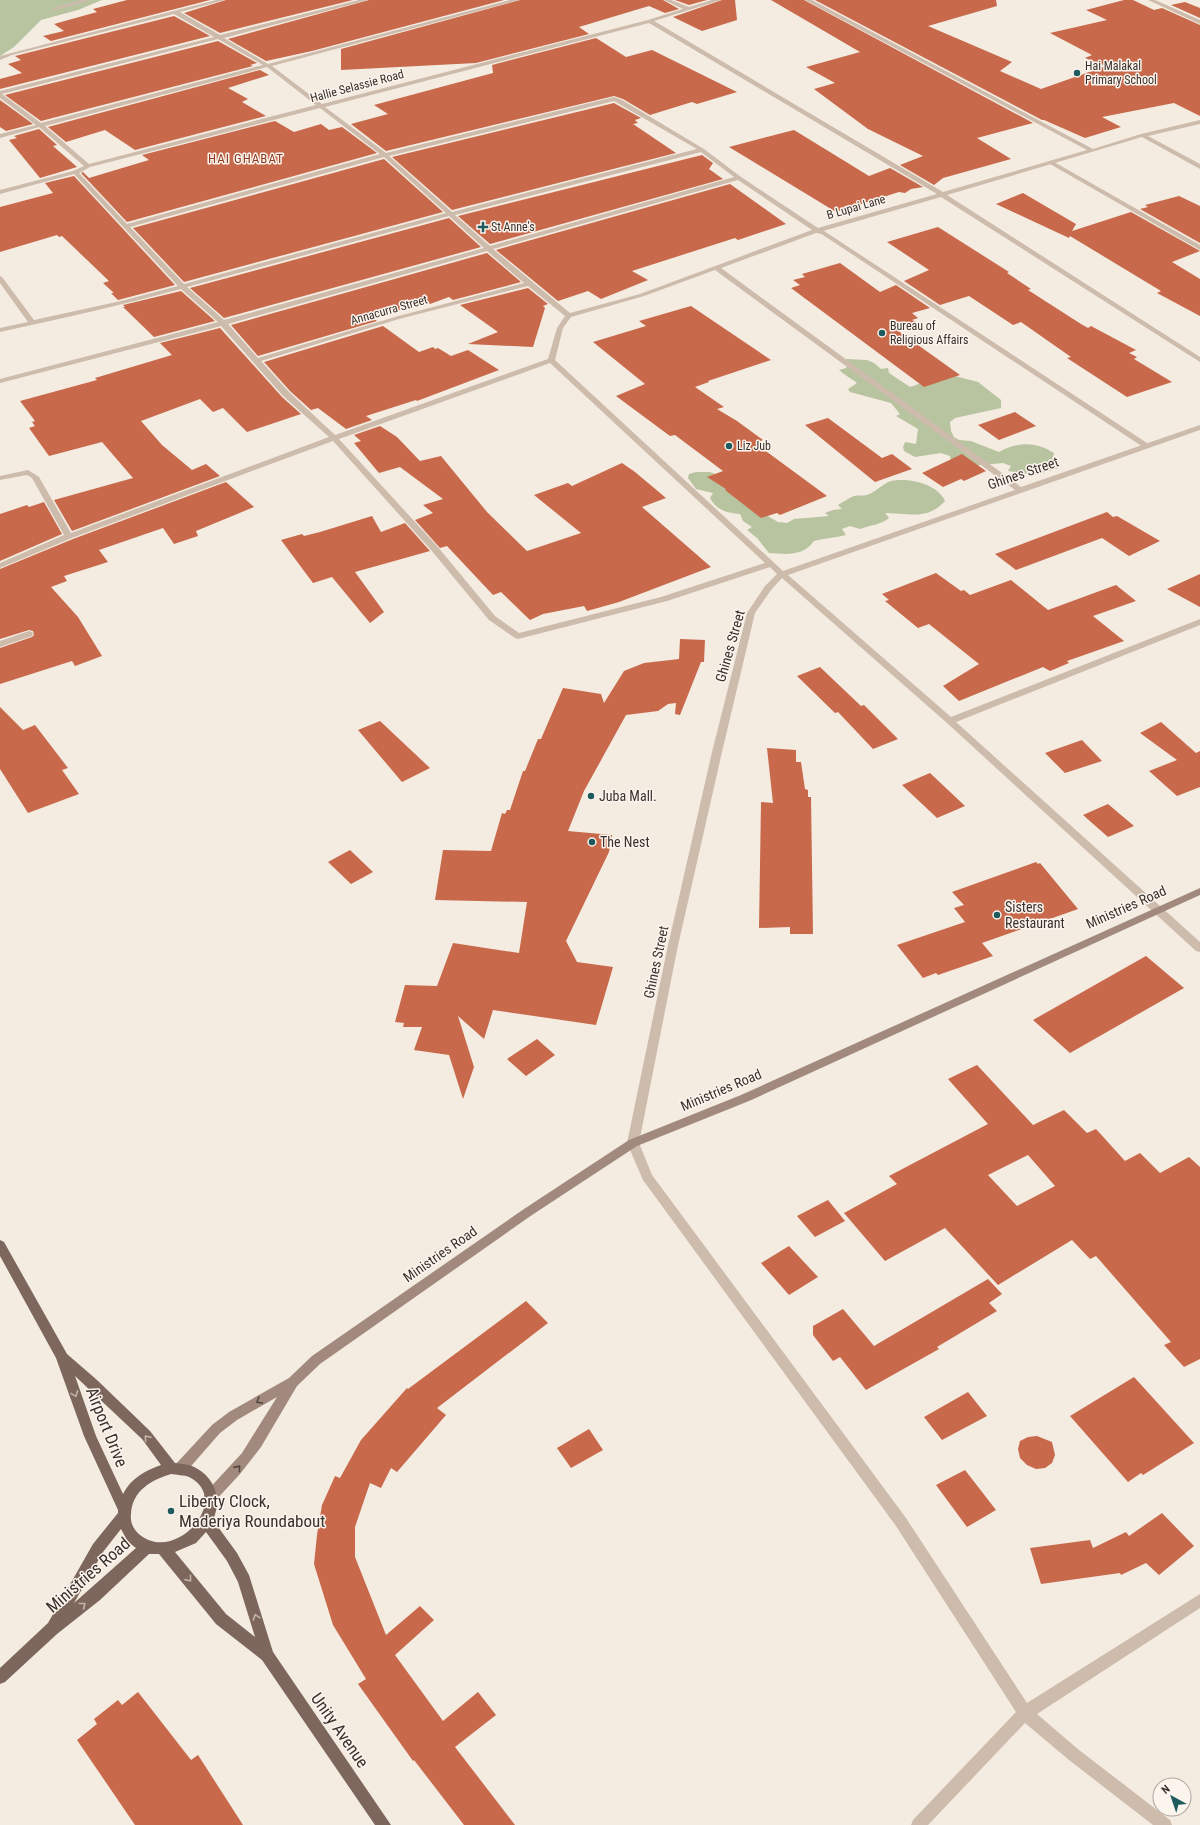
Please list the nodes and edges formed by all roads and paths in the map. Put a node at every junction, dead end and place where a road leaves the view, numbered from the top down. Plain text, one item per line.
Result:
1 (89, 0) edge
2 (222, 0) edge
3 (365, 0) edge
4 (516, 0) edge
5 (667, 0) edge
6 (718, 0) edge
7 (808, 0) edge
8 (1151, 0) edge
9 (55, 8) dead end
10 (688, 9) junction
11 (175, 12) junction
12 (650, 22) junction
13 (1200, 22) edge
14 (217, 37) junction
15 (0, 58) edge
16 (267, 65) junction
17 (0, 94) edge
18 (321, 107) junction
19 (1200, 122) edge
20 (40, 125) junction
21 (1143, 135) junction
22 (0, 136) edge
23 (702, 150) junction
24 (1091, 150) junction
25 (385, 155) junction
26 (1052, 163) junction
27 (88, 166) junction
28 (1200, 167) edge
29 (74, 172) junction
30 (739, 178) junction
31 (0, 192) edge
32 (941, 194) junction
33 (451, 214) junction
34 (126, 226) junction
35 (819, 230) junction
36 (488, 248) junction
37 (1200, 248) edge
38 (716, 268) junction
39 (0, 278) edge
40 (529, 284) junction
41 (183, 287) junction
42 (569, 316) junction
43 (222, 323) junction
44 (33, 324) junction
45 (0, 330) edge
46 (257, 360) junction
47 (551, 360) junction
48 (1200, 360) edge
49 (0, 381) edge
50 (1200, 427) edge
51 (334, 438) junction
52 (1146, 445) junction
53 (0, 478) edge
54 (1019, 489) junction
55 (68, 536) junction
56 (771, 564) junction
57 (0, 566) edge
58 (782, 574) junction
59 (1200, 622) edge
60 (29, 634) dead end
61 (0, 644) edge
62 (950, 721) junction
63 (1200, 891) edge
64 (1158, 910) junction
65 (1200, 948) edge
66 (633, 1144) junction
67 (0, 1245) edge
68 (62, 1357) junction
69 (293, 1382) junction
70 (175, 1468) junction
71 (211, 1496) junction
72 (124, 1512) junction
73 (207, 1522) junction
74 (147, 1547) junction
75 (164, 1549) junction
76 (1200, 1600) edge
77 (52, 1629) junction
78 (267, 1655) junction
79 (0, 1677) edge
80 (1025, 1713) junction
81 (384, 1825) edge
82 (918, 1825) edge
83 (1165, 1825) edge

1 - 9 street
2 - 11 street
3 - 14 street
4 - 16 street
5 - 10 street
6 - 10 street, Hallie Selassie Road
7 - 24 street
8 - 13 street
10 - 12 street, Hallie Selassie Road
11 - 14 street
11 - 15 street
12 - 18 street, Hallie Selassie Road
12 - 32 street
14 - 16 street
14 - 17 street
16 - 18 street
16 - 20 street
17 - 20 street
18 - 25 street
18 - 27 street, Hallie Selassie Road
19 - 21 street, B Lupai Lane
20 - 22 street
20 - 27 street
21 - 24 street, B Lupai Lane
21 - 28 street
23 - 25 street
23 - 30 street
23 - 33 street
24 - 26 street, B Lupai Lane
25 - 33 street
25 - 34 street
26 - 32 street, B Lupai Lane
26 - 37 street
27 - 29 street, Hallie Selassie Road
29 - 31 street, Hallie Selassie Road
29 - 34 street
30 - 35 street
30 - 36 street
32 - 35 street, B Lupai Lane
32 - 48 street
33 - 36 street
33 - 41 street
34 - 41 street
35 - 38 street, B Lupai Lane
35 - 52 street
36 - 40 street
36 - 43 street
38 - 42 street, B Lupai Lane
38 - 54 street
39 - 44 street
40 - 42 street
40 - 46 street, Annacurra Street
41 - 43 street
41 - 44 street
42 - 47 street
43 - 46 street
43 - 49 street
44 - 45 street
46 - 51 street
47 - 51 street
47 - 56 street
50 - 52 street, Ghines Street
51 - 55 street
51 - 56 street
52 - 54 street, Ghines Street
53 - 55 street
54 - 58 street, Ghines Street
55 - 57 street
56 - 58 street
58 - 62 street
58 - 66 street, Ghines Street
59 - 62 street
60 - 61 street
62 - 64 street
63 - 64 street, Ministries Road
64 - 65 street
64 - 66 street, Ministries Road
66 - 69 street, Ministries Road
66 - 80 street
67 - 68 main road, Airport Drive
70 -> 68 main road, Airport Drive
68 -> 72 main road, Airport Drive
69 -> 70 street, Ministries Road
71 -> 69 street, Ministries Road
70 - 71 main road
70 - 72 main road
71 - 73 main road
72 - 74 main road
72 - 77 main road, Ministries Road
73 - 75 main road
78 -> 73 main road, Unity Avenue
74 - 75 main road
77 -> 74 main road, Ministries Road
75 -> 78 main road, Unity Avenue
76 - 80 street
77 - 79 main road, Ministries Road
78 - 81 main road, Unity Avenue
80 - 82 street
80 - 83 street

